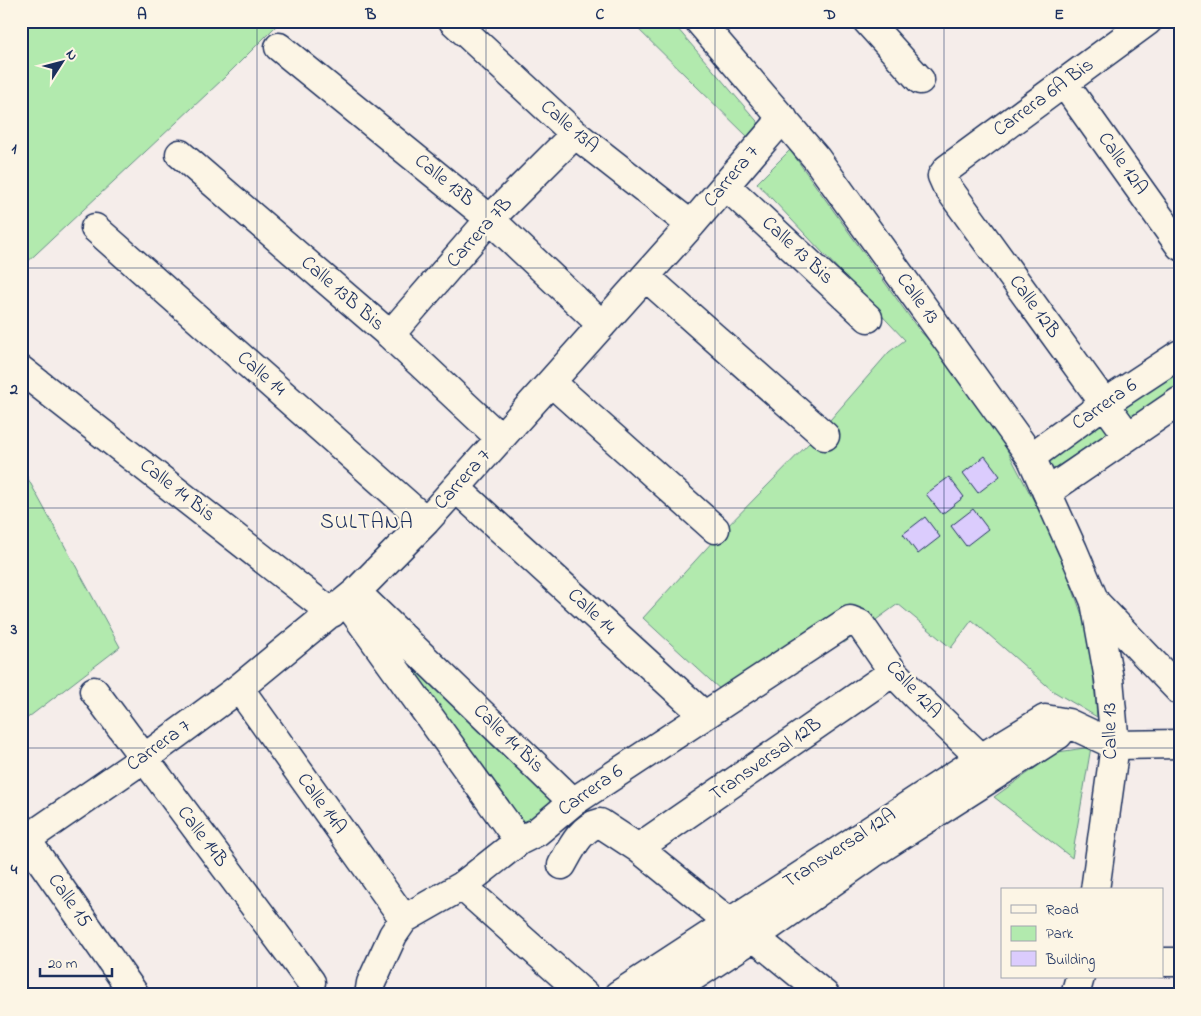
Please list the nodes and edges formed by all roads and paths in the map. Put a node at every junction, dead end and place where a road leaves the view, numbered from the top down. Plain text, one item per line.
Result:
1 (453, 21) edge
2 (699, 21) edge
3 (867, 21) edge
4 (1148, 21) edge
5 (279, 47) dead end
6 (920, 80) dead end
7 (1064, 83) junction
8 (783, 118) junction
9 (575, 134) junction
10 (180, 154) dead end
11 (942, 176) joint
12 (725, 185) junction
13 (490, 219) junction
14 (691, 225) junction
15 (95, 228) dead end
16 (1180, 246) edge
17 (646, 277) junction
18 (868, 318) dead end
19 (602, 325) junction
20 (390, 335) junction
21 (1180, 354) edge
22 (21, 370) edge
23 (552, 382) junction
24 (1180, 401) edge
25 (1104, 404) junction
26 (825, 436) dead end
27 (1128, 436) junction
28 (500, 438) junction
29 (1031, 457) junction
30 (456, 488) junction
31 (1047, 492) junction
32 (426, 521) junction
33 (715, 529) dead end
34 (345, 602) junction
35 (1095, 602) junction
36 (850, 620) joint
37 (893, 672) junction
38 (239, 688) junction
39 (94, 691) dead end
40 (1180, 691) edge
41 (704, 715) junction
42 (1068, 723) junction
43 (1180, 744) edge
44 (1115, 745) junction
45 (981, 758) junction
46 (143, 759) junction
47 (573, 802) junction
48 (528, 837) junction
49 (23, 838) edge
50 (638, 848) junction
51 (462, 886) junction
52 (1094, 888) edge
53 (404, 919) junction
54 (729, 922) junction
55 (754, 937) junction
56 (1164, 962) edge
57 (1180, 962) edge
58 (1080, 978) edge
59 (311, 982) dead end
60 (369, 994) edge
61 (135, 995) edge
62 (585, 995) edge
63 (618, 995) edge
64 (666, 995) edge
65 (825, 995) edge
66 (1075, 995) edge

1 - 9 street, Calle 13A
2 - 8 street, Calle 13
3 - 6 street
4 - 7 street, Carrera 6A Bis
5 - 13 street, Calle 13B
7 - 11 street, Carrera 6A Bis
7 - 16 street, Calle 12A
8 - 12 street, Carrera 7
8 - 29 street, Calle 13
9 - 13 street, Carrera 7B
9 - 14 street, Calle 13A
10 - 20 street, Calle 13B Bis
11 - 25 street, Calle 12B
12 - 14 street, Carrera 7
12 - 18 street, Calle 13 Bis
13 - 19 street, Calle 13B
13 - 20 street, Carrera 7B
14 - 17 street, Carrera 7
15 - 32 street, Calle 14
17 - 19 street, Carrera 7
17 - 26 street
19 - 23 street, Carrera 7
20 - 28 street, Calle 13B Bis
21 - 25 street, Carrera 6
22 - 34 street, Calle 14 Bis
23 - 28 street, Carrera 7
23 - 33 street
24 - 27 street, Carrera 6
25 - 27 street, Calle 12B
25 - 29 street, Carrera 6
27 - 31 street, Carrera 6
28 - 30 street, Carrera 7
29 - 31 street, Calle 13
30 - 32 street, Carrera 7
30 - 41 street, Calle 14
31 - 35 street, Calle 13
32 - 34 street, Carrera 7
34 - 38 street, Carrera 7
34 - 47 street, Calle 14 Bis
34 - 48 street
35 - 40 street, Calle 13
35 - 44 street, Calle 13
36 - 37 street, Calle 12A
36 - 41 street, Carrera 6
37 - 45 street, Calle 12A
37 - 50 street, Transversal 12B
38 - 46 street, Carrera 7
38 - 53 street, Calle 14A
39 - 46 street, Calle 14B
41 - 47 street, Carrera 6
42 - 44 street, Transversal 12A
42 - 45 street, Transversal 12A
42 - 55 street, Transversal 12A
43 - 44 street
44 - 52 street, Calle 13
45 - 54 street, Transversal 12A
46 - 49 street, Carrera 7
46 - 59 street, Calle 14B
47 - 48 street, Carrera 6
48 - 50 street
48 - 51 street, Carrera 6
49 - 61 street, Calle 15
50 - 54 street
51 - 53 street, Carrera 6
51 - 62 street
53 - 60 street, Carrera 6
54 - 55 street
54 - 63 street, Transversal 12A
55 - 64 street, Transversal 12A
55 - 65 street
56 - 57 street
58 - 66 street

